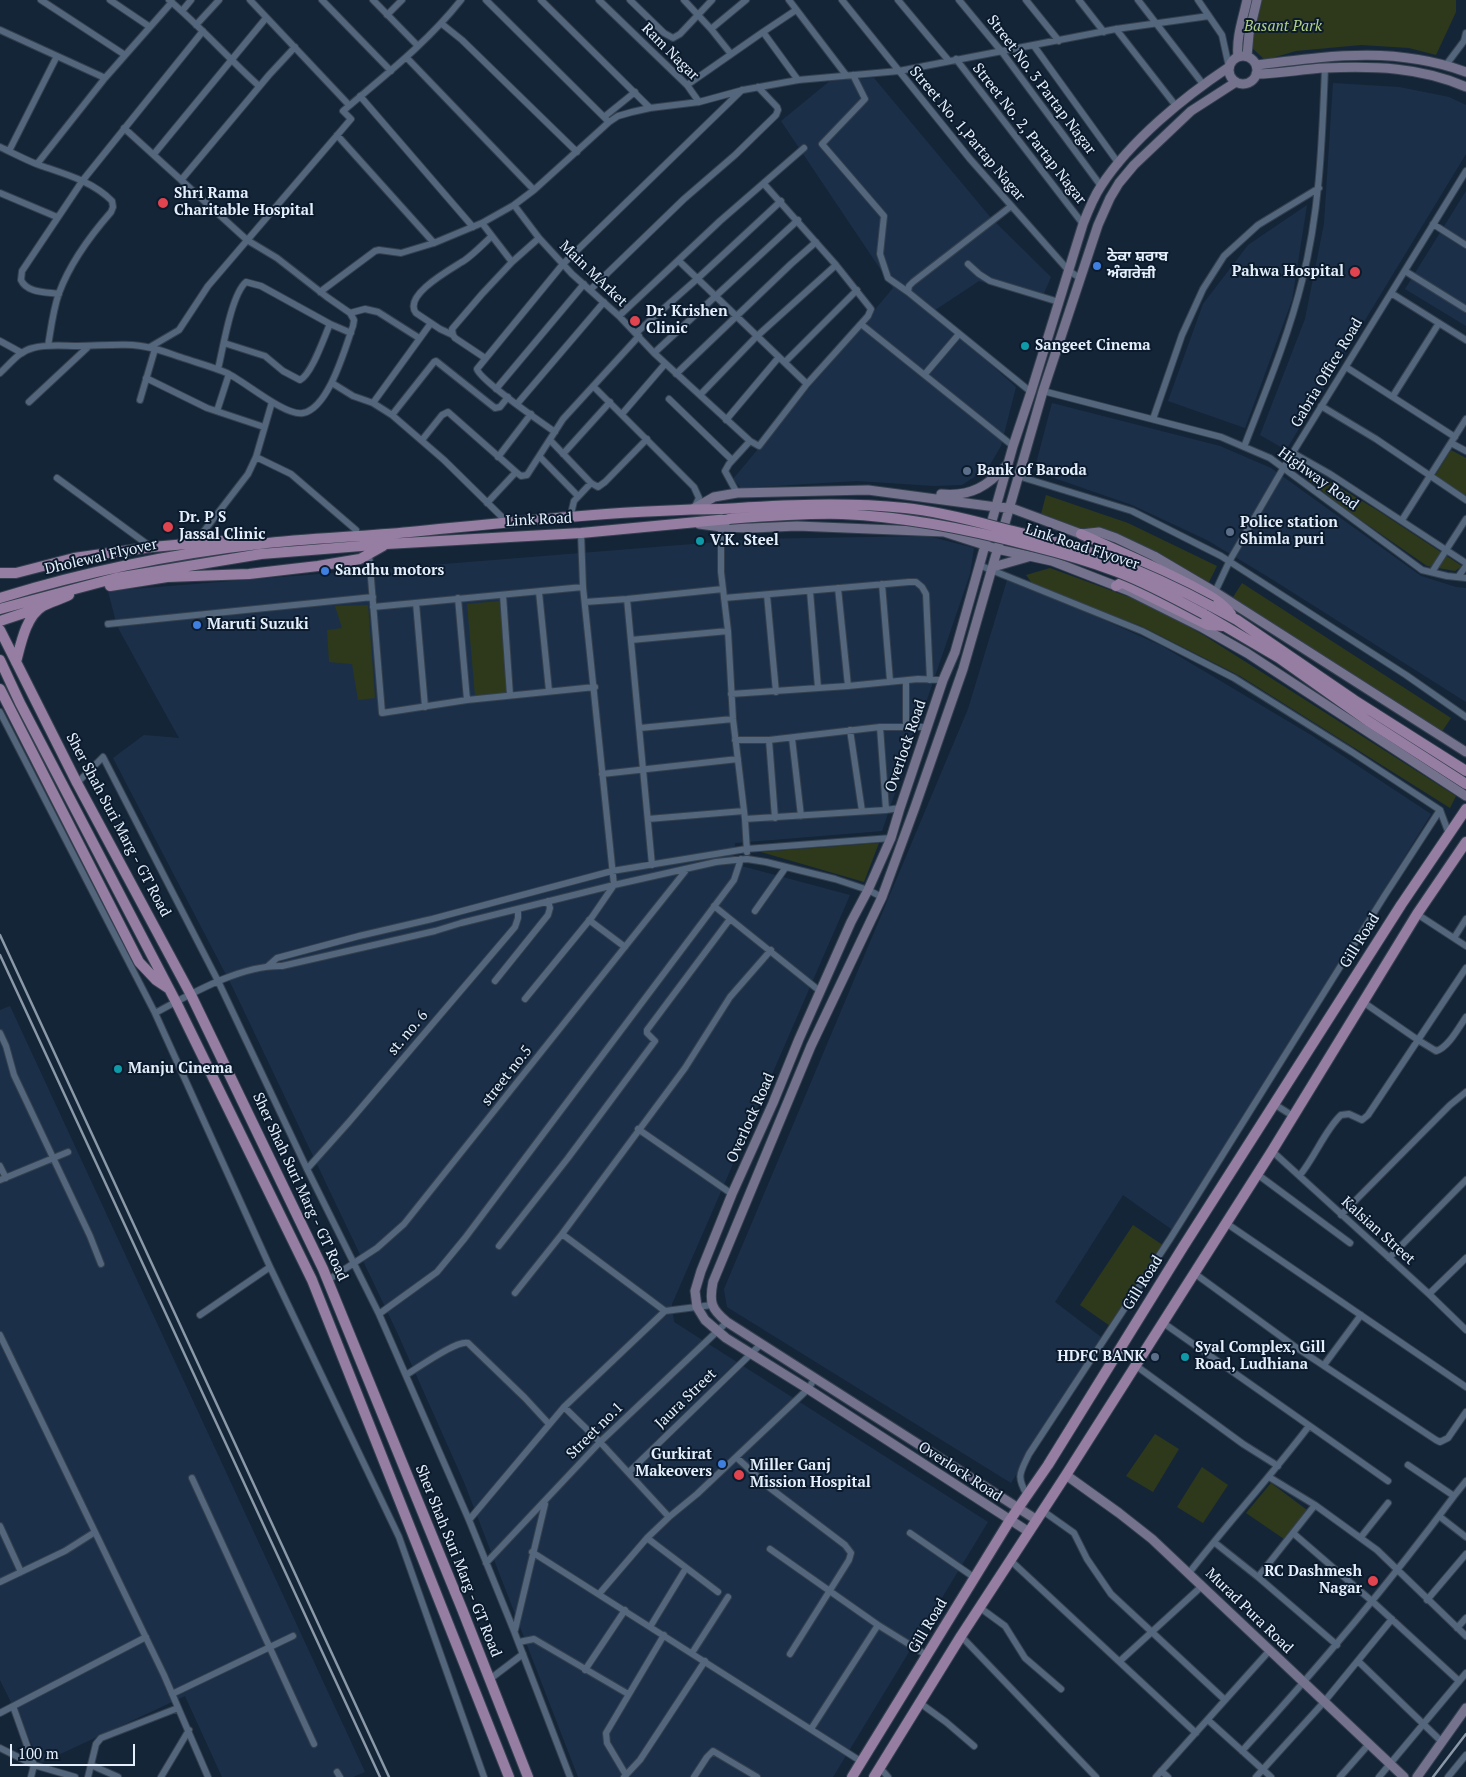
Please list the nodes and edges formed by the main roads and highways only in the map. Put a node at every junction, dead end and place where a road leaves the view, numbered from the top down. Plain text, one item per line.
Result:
1 (693, 509) joint
2 (694, 523) joint
3 (1082, 534) road end
4 (387, 539) junction
5 (367, 545) junction
6 (0, 573) edge
7 (16, 573) junction
8 (0, 579) edge
9 (1121, 585) road end
10 (0, 598) edge
11 (42, 607) junction
12 (0, 609) edge
13 (1237, 620) junction
14 (0, 621) edge
15 (1226, 626) junction
16 (0, 630) edge
17 (0, 660) edge
18 (16, 662) junction
19 (0, 689) edge
20 (1466, 771) edge
21 (1466, 784) edge
22 (1466, 809) edge
23 (1466, 842) edge
24 (168, 988) junction
25 (509, 1777) edge
26 (528, 1777) edge
27 (852, 1777) edge
28 (874, 1777) edge

1 - 4 main road, Link Road
1 - 13 main road, Link Road Flyover, bridge
2 - 4 main road, Link Road
2 - 15 main road, Link Road Flyover, bridge
3 - 13 main road
4 - 5 main road, Dholewal Flyover
4 - 5 main road
4 - 7 main road
5 - 10 main road, Dholewal Flyover
5 - 11 main road
5 - 12 main road, Dholewal Flyover
6 - 7 main road
7 - 8 main road
9 - 15 main road
11 - 14 main road
11 - 18 main road
13 - 20 main road, Link Road Flyover
15 - 21 main road, Link Road Flyover
16 - 18 main road, Sher Shah Suri Marg - GT Road
17 - 24 main road, Sher Shah Suri Marg - GT Road
18 - 26 main road, Sher Shah Suri Marg - GT Road
19 - 24 main road
22 - 27 main road, Gill Road
23 - 28 main road
24 - 25 main road, Sher Shah Suri Marg - GT Road

